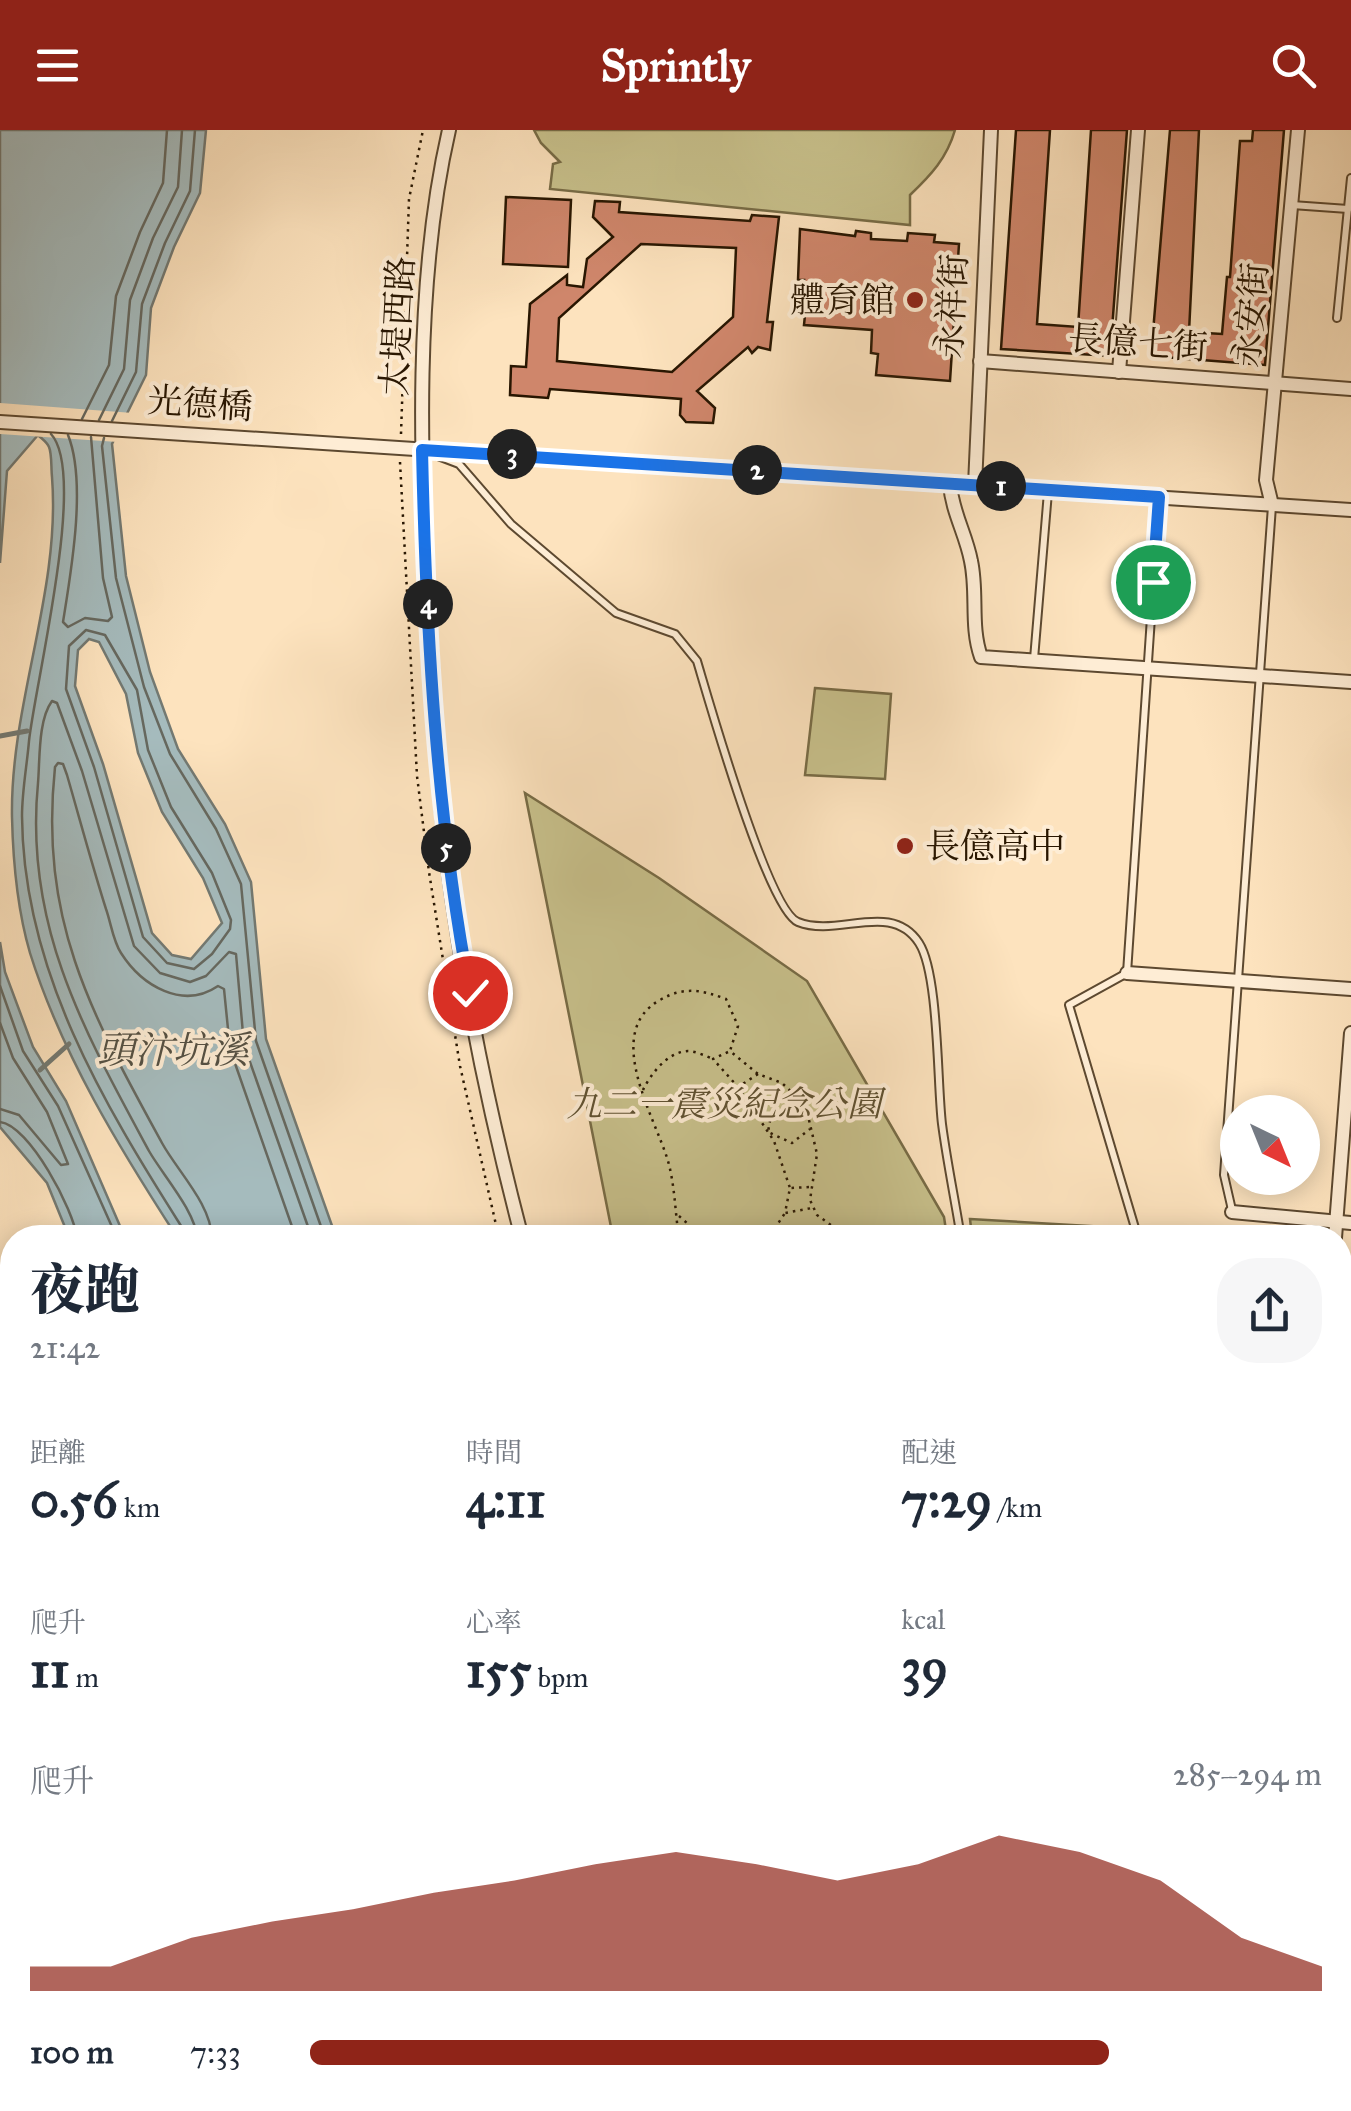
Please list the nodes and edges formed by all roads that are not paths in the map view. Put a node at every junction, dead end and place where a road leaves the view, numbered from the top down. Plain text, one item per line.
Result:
1 (448, 130) edge
2 (990, 130) edge
3 (1138, 130) edge
4 (1298, 130) edge
5 (1351, 178) edge
6 (1291, 204) junction
7 (1348, 209) junction
8 (1338, 318) dead end
9 (980, 361) junction
10 (1119, 372) junction
11 (1275, 384) junction
12 (1351, 390) edge
13 (0, 422) edge
14 (422, 450) junction
15 (950, 484) junction
16 (974, 485) junction
17 (1048, 488) junction
18 (1159, 497) junction
19 (1272, 505) junction
20 (1351, 510) edge
21 (1034, 660) junction
22 (1147, 668) junction
23 (1260, 676) junction
24 (1351, 682) edge
25 (1127, 972) junction
26 (1238, 981) junction
27 (1351, 990) edge
28 (1351, 1033) edge
29 (1348, 1109) edge
30 (1232, 1212) joint
31 (1336, 1222) junction
32 (1351, 1223) edge
33 (519, 1225) edge
34 (959, 1225) edge
35 (1134, 1225) edge
36 (1336, 1225) edge

1 - 14 street, 太堤西路
2 - 9 street, 永祥街
3 - 10 street
4 - 6 street, 永安街
5 - 7 lane
6 - 7 lane
6 - 11 street, 永安街
7 - 8 lane
9 - 10 street, 長億七街
9 - 16 street, 永祥街
10 - 11 street, 長億七街
11 - 12 street, 長億七街
11 - 19 street, 永安街
13 - 14 street, 光德橋
14 - 15 street, 光德橋
14 - 33 street, 太堤西路
14 - 34 lane
15 - 16 street, 光德橋
15 - 21 street
16 - 17 street, 光德橋
17 - 18 street, 光德橋
17 - 21 lane
18 - 19 street, 光德橋
18 - 22 lane
19 - 20 street, 光德橋
19 - 23 lane
21 - 22 street
22 - 23 street
22 - 25 lane
23 - 24 street
23 - 26 lane
25 - 26 street
25 - 35 lane
26 - 27 street
26 - 30 lane
28 - 29 street
29 - 31 street
30 - 31 street
31 - 32 street
31 - 36 street

